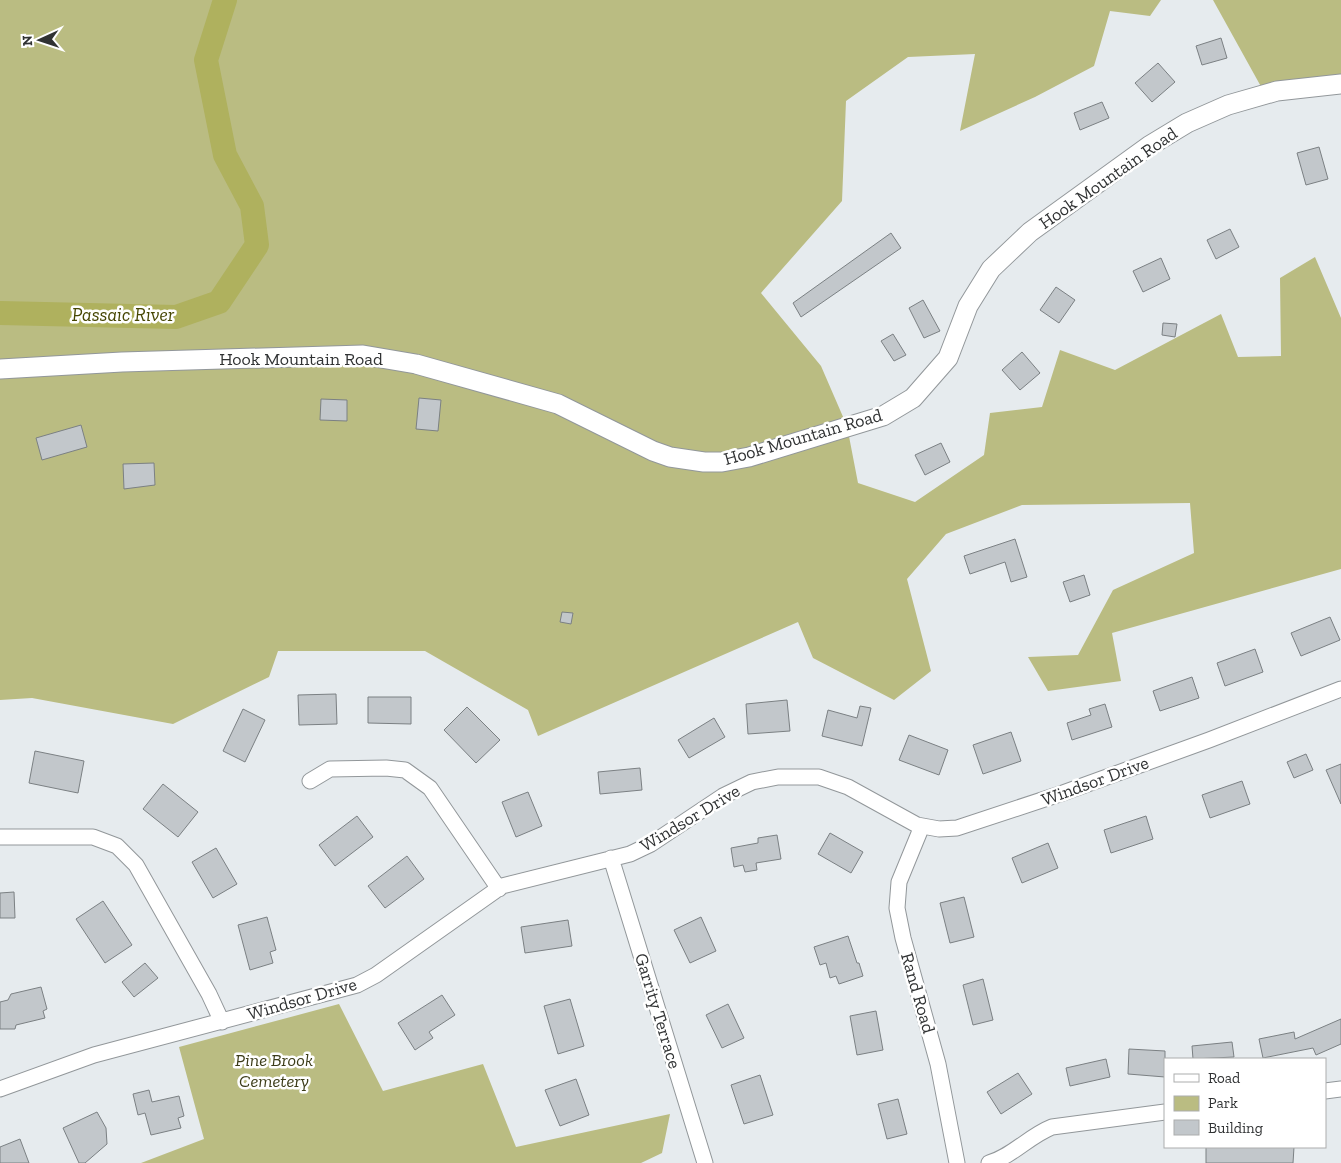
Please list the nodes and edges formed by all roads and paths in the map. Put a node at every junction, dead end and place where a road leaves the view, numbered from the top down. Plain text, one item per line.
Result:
1 (1341, 84) edge
2 (0, 369) edge
3 (1341, 688) edge
4 (310, 781) dead end
5 (922, 826) junction
6 (0, 837) edge
7 (611, 858) junction
8 (499, 888) junction
9 (222, 1022) junction
10 (1341, 1089) edge
11 (0, 1090) edge
12 (1326, 1091) edge
13 (1164, 1112) edge
14 (705, 1163) edge
15 (957, 1163) edge
16 (989, 1163) edge

1 - 2 street, Hook Mountain Road
3 - 5 street, Windsor Drive
4 - 8 street
5 - 7 street, Windsor Drive
5 - 15 street, Rand Road
6 - 9 street
7 - 8 street, Windsor Drive
7 - 14 street, Garrity Terrace
8 - 9 street, Windsor Drive
9 - 11 street, Windsor Drive
10 - 12 street
13 - 16 street

